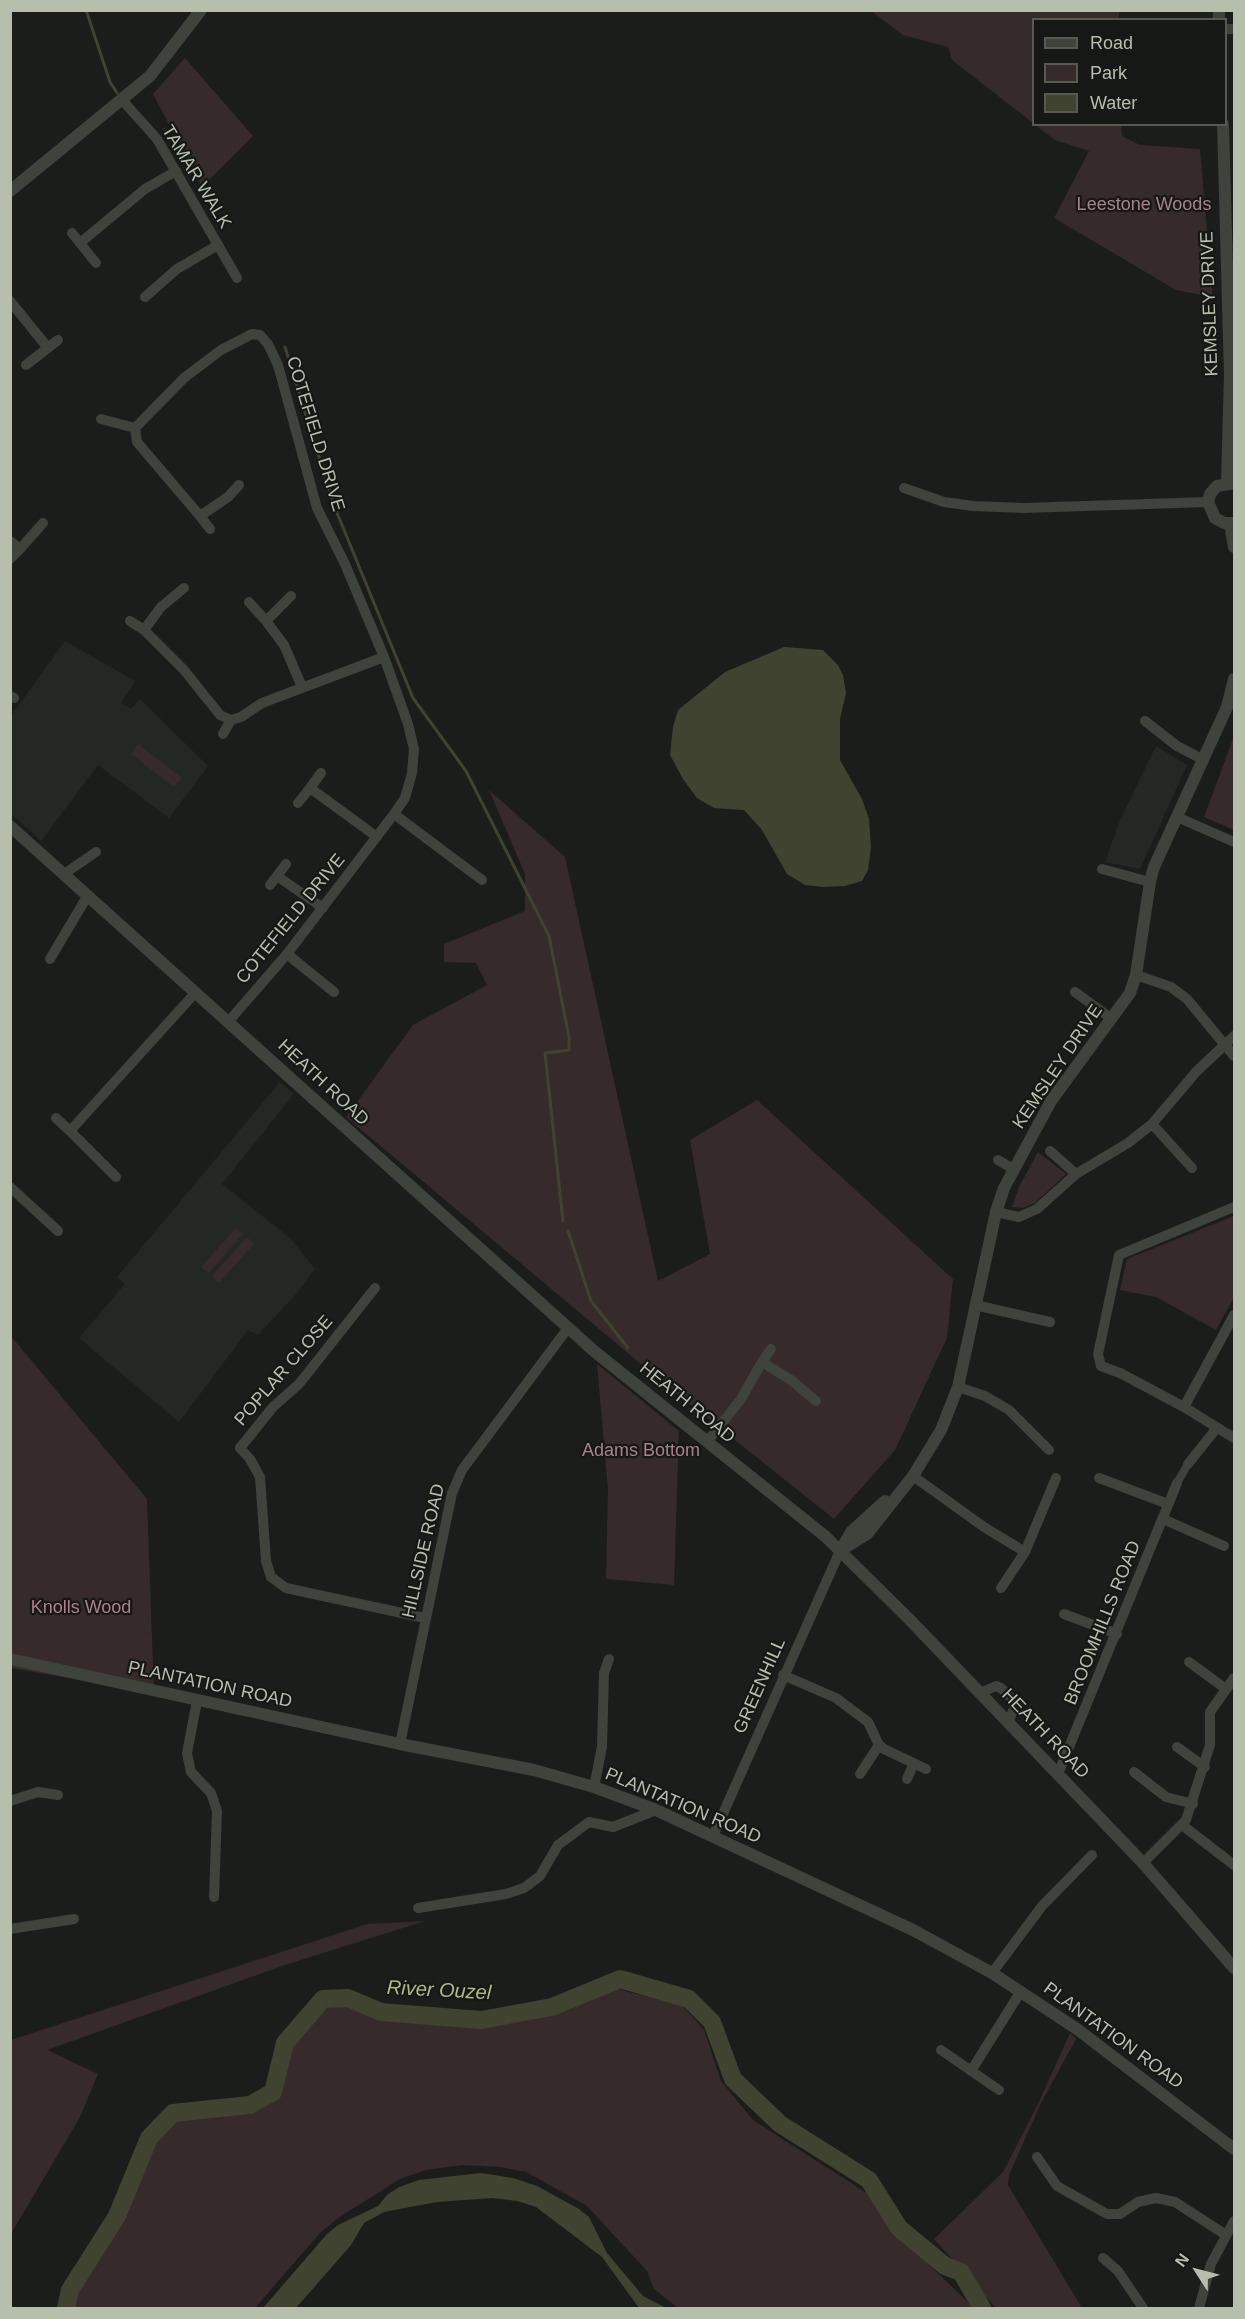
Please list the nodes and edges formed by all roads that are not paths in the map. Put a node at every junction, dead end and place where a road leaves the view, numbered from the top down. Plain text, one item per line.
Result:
1 (201, 10) edge
2 (123, 100) junction
3 (1222, 126) edge
4 (176, 171) junction
5 (10, 191) edge
6 (72, 233) dead end
7 (80, 243) junction
8 (218, 244) junction
9 (96, 263) dead end
10 (237, 278) dead end
11 (145, 297) dead end
12 (10, 301) edge
13 (58, 340) dead end
14 (48, 348) junction
15 (27, 365) dead end
16 (101, 419) dead end
17 (135, 428) junction
18 (1231, 483) edge
19 (239, 484) dead end
20 (904, 488) dead end
21 (1208, 502) junction
22 (200, 516) junction
23 (43, 523) dead end
24 (1232, 523) edge
25 (210, 529) dead end
26 (10, 541) edge
27 (1234, 547) edge
28 (20, 549) junction
29 (10, 559) edge
30 (184, 588) dead end
31 (291, 596) dead end
32 (249, 602) dead end
33 (130, 621) dead end
34 (266, 621) junction
35 (144, 630) junction
36 (384, 657) junction
37 (1234, 680) edge
38 (302, 687) junction
39 (231, 720) junction
40 (1145, 721) dead end
41 (223, 734) dead end
42 (1204, 759) junction
43 (321, 772) dead end
44 (310, 788) junction
45 (298, 803) dead end
46 (394, 814) junction
47 (1177, 817) junction
48 (10, 826) edge
49 (377, 837) junction
50 (1234, 842) edge
51 (96, 852) dead end
52 (286, 864) dead end
53 (1102, 869) dead end
54 (64, 873) junction
55 (277, 876) junction
56 (482, 880) dead end
57 (1150, 882) junction
58 (270, 885) dead end
59 (88, 895) junction
60 (323, 908) junction
61 (287, 954) junction
62 (51, 959) dead end
63 (1136, 975) junction
64 (196, 992) junction
65 (334, 992) dead end
66 (1075, 992) dead end
67 (1113, 1019) junction
68 (229, 1021) junction
69 (1230, 1040) edge
70 (1234, 1056) edge
71 (56, 1118) dead end
72 (1152, 1124) junction
73 (70, 1131) junction
74 (1050, 1151) dead end
75 (998, 1160) dead end
76 (1192, 1168) dead end
77 (1013, 1169) junction
78 (1076, 1174) junction
79 (116, 1177) dead end
80 (10, 1187) edge
81 (1234, 1207) edge
82 (996, 1212) junction
83 (58, 1231) dead end
84 (375, 1288) dead end
85 (975, 1305) junction
86 (1234, 1315) edge
87 (1050, 1322) dead end
88 (568, 1328) junction
89 (771, 1349) dead end
90 (762, 1362) junction
91 (958, 1387) junction
92 (816, 1401) dead end
93 (1184, 1407) junction
94 (1216, 1429) junction
95 (1234, 1438) edge
96 (707, 1442) junction
97 (1049, 1450) dead end
98 (1188, 1464) joint
99 (913, 1476) junction
100 (1056, 1478) dead end
101 (1099, 1478) dead end
102 (1177, 1483) joint
103 (1168, 1504) junction
104 (1163, 1519) junction
105 (1224, 1546) dead end
106 (840, 1551) junction
107 (1025, 1552) junction
108 (1001, 1588) dead end
109 (1064, 1614) dead end
110 (425, 1618) junction
111 (1117, 1634) junction
112 (10, 1659) edge
113 (609, 1659) dead end
114 (1189, 1662) dead end
115 (783, 1675) junction
116 (1234, 1678) edge
117 (1226, 1689) junction
118 (980, 1693) junction
119 (197, 1701) junction
120 (1008, 1722) junction
121 (400, 1744) junction
122 (879, 1745) junction
123 (1177, 1747) dead end
124 (914, 1763) junction
125 (1205, 1767) junction
126 (926, 1769) dead end
127 (1134, 1773) dead end
128 (860, 1774) dead end
129 (1058, 1774) junction
130 (907, 1779) dead end
131 (594, 1787) junction
132 (58, 1795) dead end
133 (10, 1801) edge
134 (1193, 1804) junction
135 (656, 1810) junction
136 (1182, 1826) junction
137 (713, 1836) junction
138 (1092, 1855) dead end
139 (1143, 1863) junction
140 (1234, 1865) edge
141 (214, 1897) dead end
142 (418, 1908) dead end
143 (74, 1919) dead end
144 (10, 1929) edge
145 (1234, 1968) edge
146 (992, 1973) junction
147 (1021, 1991) junction
148 (941, 2050) dead end
149 (971, 2071) junction
150 (999, 2090) dead end
151 (1234, 2149) edge
152 (1037, 2157) dead end
153 (1234, 2222) edge
154 (1226, 2235) junction
155 (1103, 2258) dead end
156 (1143, 2308) edge
157 (1199, 2308) edge

1 - 2 street
2 - 4 street, TAMAR WALK
2 - 5 street
3 - 18 street, KEMSLEY DRIVE
4 - 7 street
4 - 8 street, TAMAR WALK
6 - 7 street
7 - 9 street
8 - 10 street, TAMAR WALK
8 - 11 street, TAMAR WALK
12 - 14 street
13 - 14 street
14 - 15 street
16 - 17 street
17 - 22 street
17 - 36 street, COTEFIELD DRIVE
18 - 21 street
19 - 22 street
20 - 21 street
21 - 24 street
22 - 25 street
23 - 28 street
24 - 27 street
26 - 28 street
28 - 29 street
30 - 35 street
31 - 34 street
32 - 34 street
33 - 35 street
34 - 38 street
35 - 39 street
36 - 38 street
36 - 46 street, COTEFIELD DRIVE
37 - 42 street, KEMSLEY DRIVE
38 - 39 street
39 - 41 street
40 - 42 street
42 - 47 street, KEMSLEY DRIVE
43 - 44 street
44 - 45 street
44 - 49 street
46 - 49 street, COTEFIELD DRIVE
46 - 56 street
47 - 50 street
47 - 57 street, KEMSLEY DRIVE
48 - 54 street, HEATH ROAD
49 - 60 street, COTEFIELD DRIVE
51 - 54 street
52 - 55 street
53 - 57 street
54 - 59 street, HEATH ROAD
55 - 58 street
55 - 60 street
57 - 63 street, KEMSLEY DRIVE
59 - 62 street
59 - 64 street, HEATH ROAD
60 - 61 street, COTEFIELD DRIVE
61 - 65 street
61 - 68 street, COTEFIELD DRIVE
63 - 67 street, KEMSLEY DRIVE
63 - 69 street
64 - 68 street, HEATH ROAD
64 - 73 street
66 - 67 street
67 - 77 street, KEMSLEY DRIVE
68 - 88 street, HEATH ROAD
69 - 70 street
69 - 72 street
71 - 73 street
72 - 76 street
72 - 78 street
73 - 79 street
74 - 78 street
75 - 77 street
77 - 82 street, KEMSLEY DRIVE
78 - 82 street
80 - 83 street
81 - 93 street
82 - 85 street, KEMSLEY DRIVE
84 - 110 street, POPLAR CLOSE
85 - 87 street
85 - 91 street, KEMSLEY DRIVE
86 - 93 street
88 - 96 street, HEATH ROAD
88 - 110 street, HILLSIDE ROAD
89 - 90 street
90 - 92 street
90 - 96 street
91 - 97 street
91 - 99 street, KEMSLEY DRIVE
93 - 94 street
94 - 95 street
94 - 98 street
96 - 106 street, HEATH ROAD
98 - 102 street
99 - 106 street, KEMSLEY DRIVE
99 - 107 street
100 - 107 street
101 - 103 street
102 - 103 street, BROOMHILLS ROAD
103 - 104 street, BROOMHILLS ROAD
104 - 105 street
104 - 111 street, BROOMHILLS ROAD
106 - 115 street, GREENHILL
106 - 118 street, HEATH ROAD
107 - 108 street
109 - 111 street
110 - 121 street, HILLSIDE ROAD
111 - 129 street, BROOMHILLS ROAD
112 - 119 street, PLANTATION ROAD
113 - 131 street
114 - 117 street
115 - 122 street
115 - 137 street, GREENHILL
116 - 117 street
117 - 125 street
118 - 120 street, HEATH ROAD
118 - 120 street
119 - 121 street, PLANTATION ROAD
119 - 141 street
120 - 129 street, HEATH ROAD
121 - 131 street, PLANTATION ROAD
122 - 124 street
122 - 128 street
123 - 125 street
124 - 126 street
124 - 130 street
125 - 134 street
127 - 134 street
129 - 139 street, HEATH ROAD
131 - 135 street, PLANTATION ROAD
132 - 133 street
134 - 136 street
135 - 137 street, PLANTATION ROAD
135 - 142 street
136 - 139 street
136 - 140 street
137 - 146 street, PLANTATION ROAD
138 - 146 street
139 - 145 street, HEATH ROAD
143 - 144 street
146 - 147 street, PLANTATION ROAD
147 - 149 street
147 - 151 street, PLANTATION ROAD
148 - 149 street
149 - 150 street
152 - 154 street
153 - 154 street
154 - 157 street
155 - 156 street

